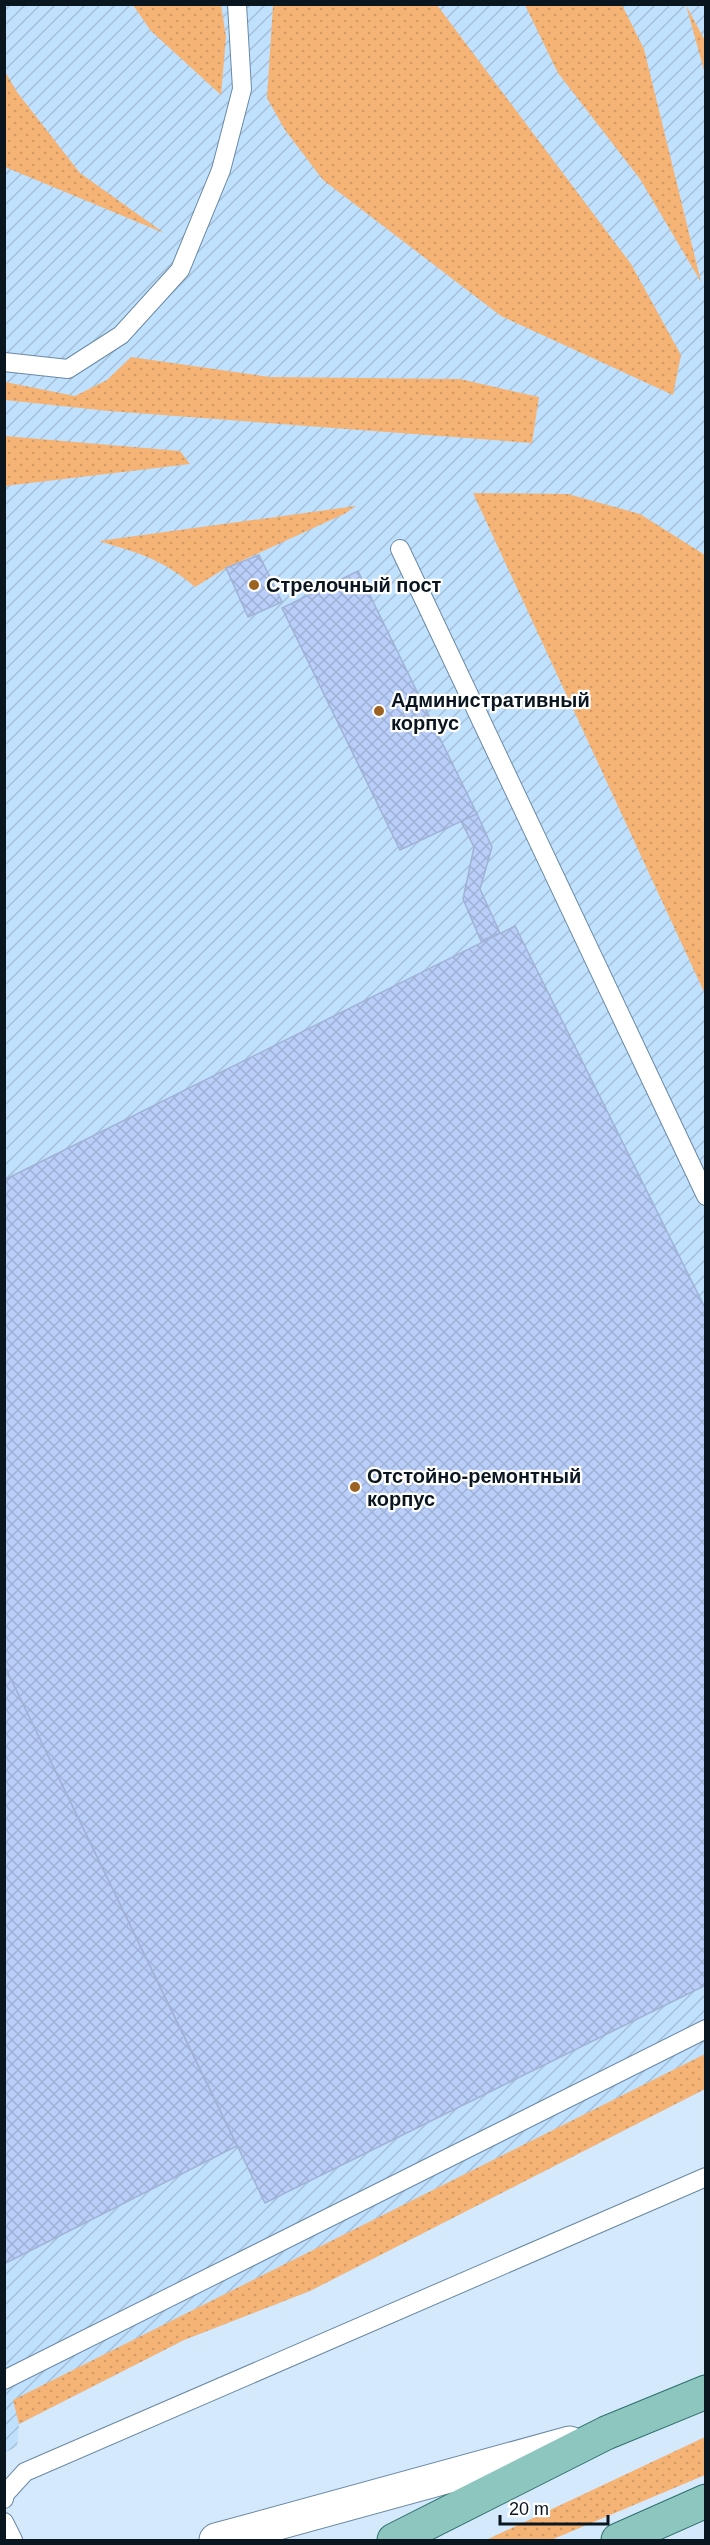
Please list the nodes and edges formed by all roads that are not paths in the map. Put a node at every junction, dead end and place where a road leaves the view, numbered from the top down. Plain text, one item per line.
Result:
1 (237, 4) edge
2 (4, 362) edge
3 (400, 549) dead end
4 (705, 1196) edge
5 (705, 2029) edge
6 (705, 2177) edge
7 (4, 2380) edge
8 (705, 2392) edge
9 (606, 2433) junction
10 (4, 2499) edge
11 (705, 2501) edge
12 (4, 2522) edge
13 (13, 2541) edge
14 (216, 2541) edge
15 (394, 2541) edge
16 (618, 2541) edge

1 - 2 lane
3 - 4 lane
5 - 7 lane
6 - 10 lane
8 - 9 main road
9 - 14 street
9 - 15 main road
11 - 16 main road
12 - 13 lane

